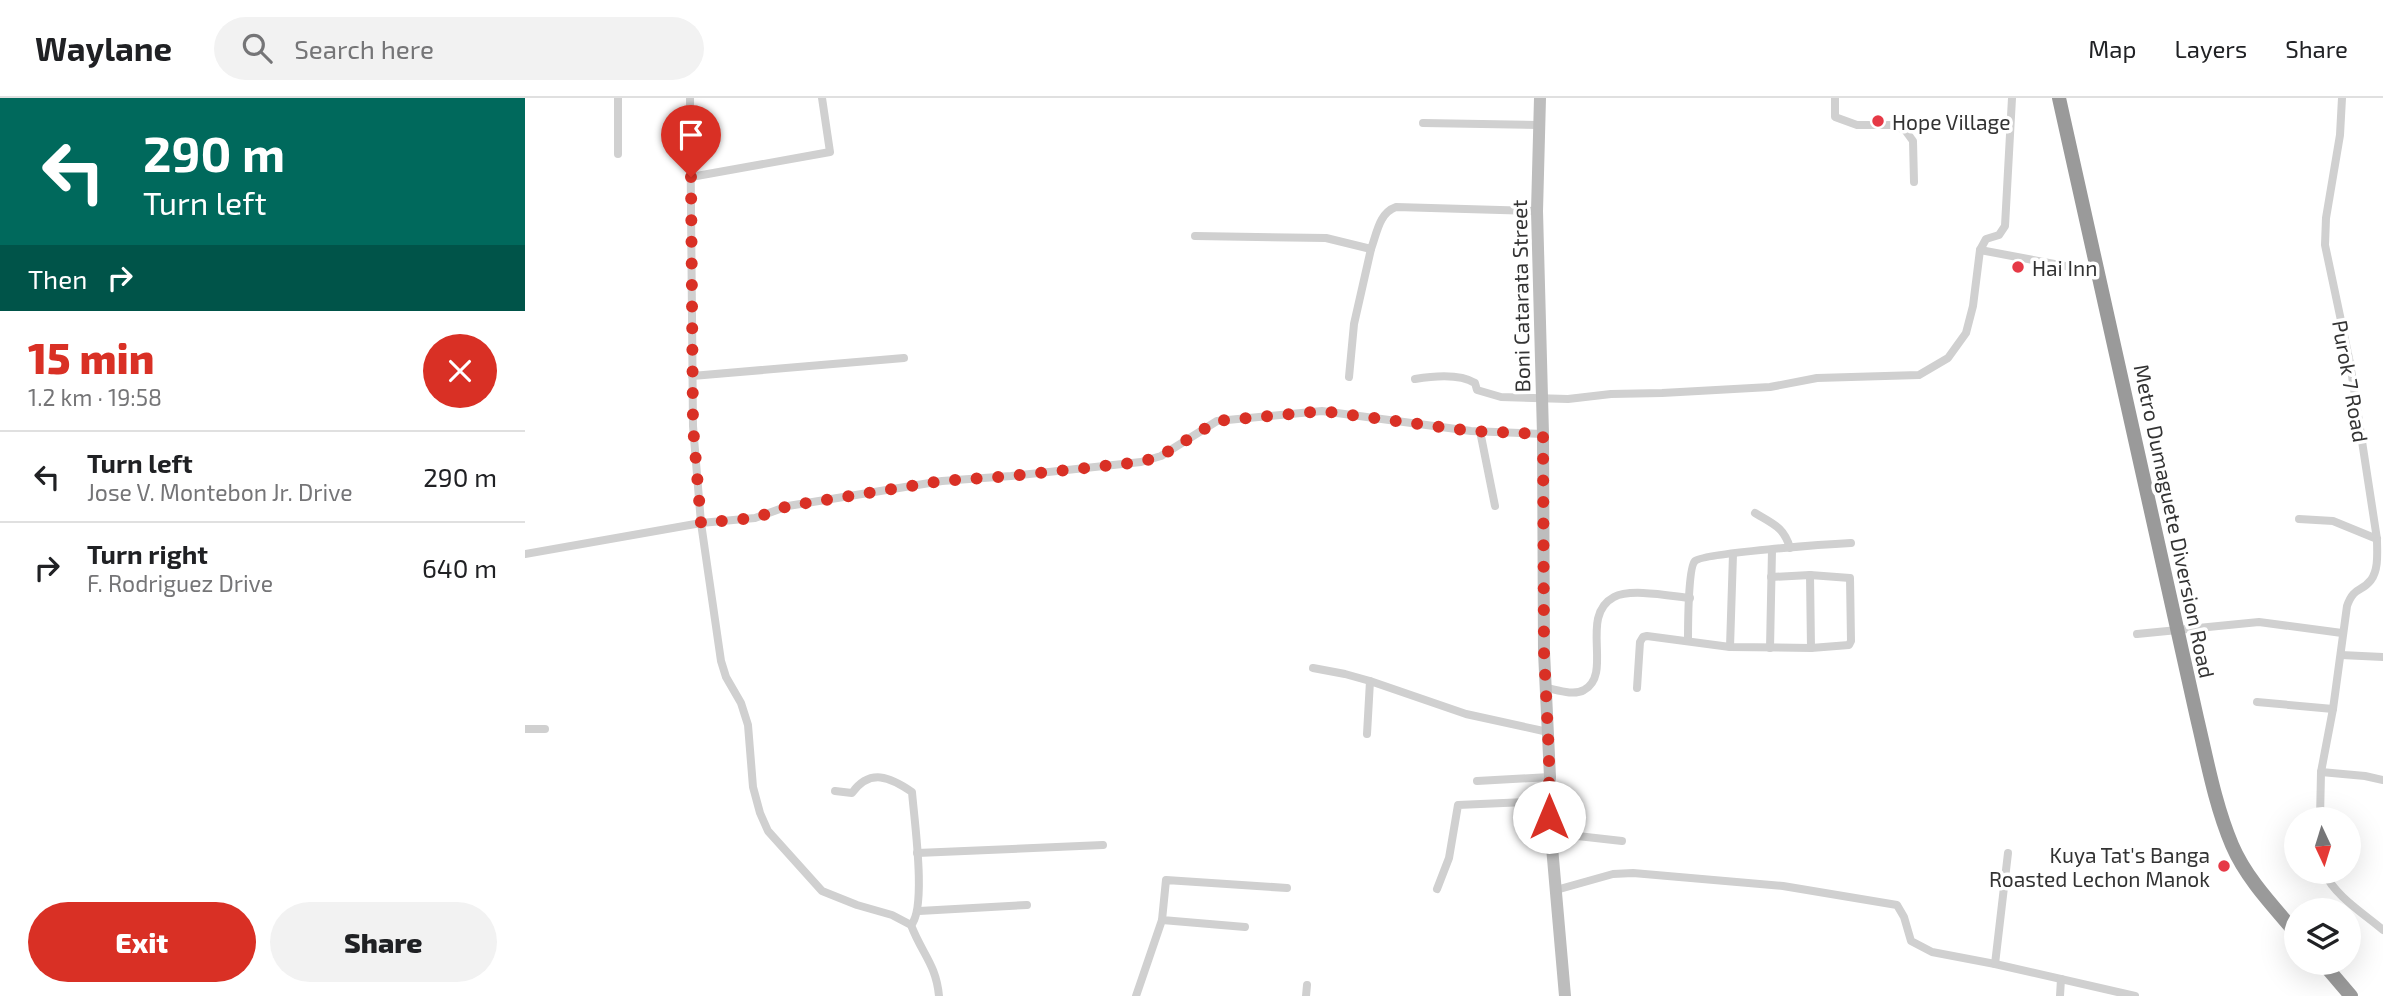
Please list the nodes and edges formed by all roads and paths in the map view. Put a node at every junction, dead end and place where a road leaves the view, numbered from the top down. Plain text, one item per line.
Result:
1 (618, 98) edge
2 (690, 98) edge
3 (822, 98) edge
4 (1540, 98) edge
5 (1835, 98) edge
6 (2011, 98) edge
7 (2059, 98) edge
8 (2342, 98) edge
9 (1423, 122) dead end
10 (1539, 125) junction
11 (618, 154) dead end
12 (691, 177) junction
13 (1915, 182) dead end
14 (1537, 211) junction
15 (1195, 236) dead end
16 (1371, 249) junction
17 (1980, 250) junction
18 (2098, 272) junction
19 (904, 358) dead end
20 (692, 376) junction
21 (1349, 377) dead end
22 (1415, 379) dead end
23 (1541, 398) junction
24 (1480, 431) junction
25 (1543, 434) junction
26 (1496, 506) dead end
27 (1755, 513) dead end
28 (2299, 519) dead end
29 (701, 523) junction
30 (2377, 539) junction
31 (1851, 542) dead end
32 (1790, 548) junction
33 (1772, 550) junction
34 (525, 554) edge
35 (1733, 554) junction
36 (1810, 575) junction
37 (1771, 576) junction
38 (1689, 598) junction
39 (2178, 630) junction
40 (2342, 633) junction
41 (2137, 634) dead end
42 (1688, 641) junction
43 (1730, 647) junction
44 (1770, 648) junction
45 (1811, 648) junction
46 (2341, 655) junction
47 (2383, 657) edge
48 (1313, 668) dead end
49 (1370, 681) junction
50 (1546, 688) junction
51 (1637, 688) dead end
52 (2257, 702) dead end
53 (2333, 709) junction
54 (525, 729) edge
55 (544, 729) dead end
56 (1548, 733) junction
57 (1367, 734) dead end
58 (2321, 772) junction
59 (1550, 777) junction
60 (2383, 780) edge
61 (1477, 781) dead end
62 (835, 791) dead end
63 (1548, 801) junction
64 (2320, 807) edge
65 (1551, 833) junction
66 (1622, 841) dead end
67 (1103, 845) dead end
68 (917, 853) junction
69 (2008, 853) dead end
70 (2331, 884) edge
71 (1287, 888) dead end
72 (1437, 889) dead end
73 (1556, 890) junction
74 (1027, 905) dead end
75 (919, 911) junction
76 (2284, 918) edge
77 (1162, 920) junction
78 (911, 925) junction
79 (1245, 927) dead end
80 (2383, 930) edge
81 (1995, 964) junction
82 (2333, 975) edge
83 (2061, 979) junction
84 (1307, 985) dead end
85 (939, 996) edge
86 (1136, 996) edge
87 (1306, 996) edge
88 (1565, 996) edge
89 (2060, 996) edge
90 (2135, 996) edge
91 (2351, 996) edge

1 - 11 street
2 - 12 street
3 - 12 street
4 - 10 street, Boni Catarata Street
5 - 13 street
6 - 17 street
7 - 18 highway, Metro Dumaguete Diversion Road
8 - 30 street, Purok 7 Road
9 - 10 street
10 - 14 street, Boni Catarata Street
12 - 20 street
14 - 16 street
14 - 23 street, Boni Catarata Street
15 - 16 street
16 - 21 street
17 - 18 street
17 - 23 street
18 - 39 highway, Metro Dumaguete Diversion Road
19 - 20 street
20 - 29 street
22 - 23 street
23 - 25 street, Boni Catarata Street
24 - 25 street
24 - 26 street
24 - 29 street
25 - 50 street, Boni Catarata Street
27 - 32 street
28 - 30 street
29 - 34 street
29 - 78 street
30 - 40 street, Purok 7 Road
31 - 32 street
32 - 33 street
33 - 35 street
33 - 37 street
35 - 38 street
35 - 43 street
36 - 37 street
36 - 45 street
36 - 45 street
37 - 44 street
38 - 42 street
38 - 50 street
39 - 40 street
39 - 41 street
39 - 76 highway, Metro Dumaguete Diversion Road
40 - 46 street, Purok 7 Road
42 - 43 street
42 - 51 street
43 - 44 street
44 - 45 street
46 - 47 street
46 - 53 street, Purok 7 Road
48 - 49 street
49 - 56 street
49 - 57 street
50 - 56 street, Boni Catarata Street
52 - 53 street
53 - 58 street, Purok 7 Road
54 - 55 street
56 - 59 street, Boni Catarata Street
58 - 60 street
58 - 64 street, Purok 7 Road
59 - 61 street
59 - 63 street, Boni Catarata Street
62 - 68 street
63 - 65 street, Boni Catarata Street
63 - 72 street
65 - 66 street
65 - 73 street, Boni Catarata Street
67 - 68 street
68 - 75 street
69 - 81 street
70 - 80 street
71 - 77 street
73 - 81 street
73 - 88 street, Boni Catarata Street
74 - 75 street
75 - 78 street
77 - 79 street
77 - 86 street
78 - 85 street
81 - 83 street
82 - 91 highway
83 - 89 street
83 - 90 street
84 - 87 street

